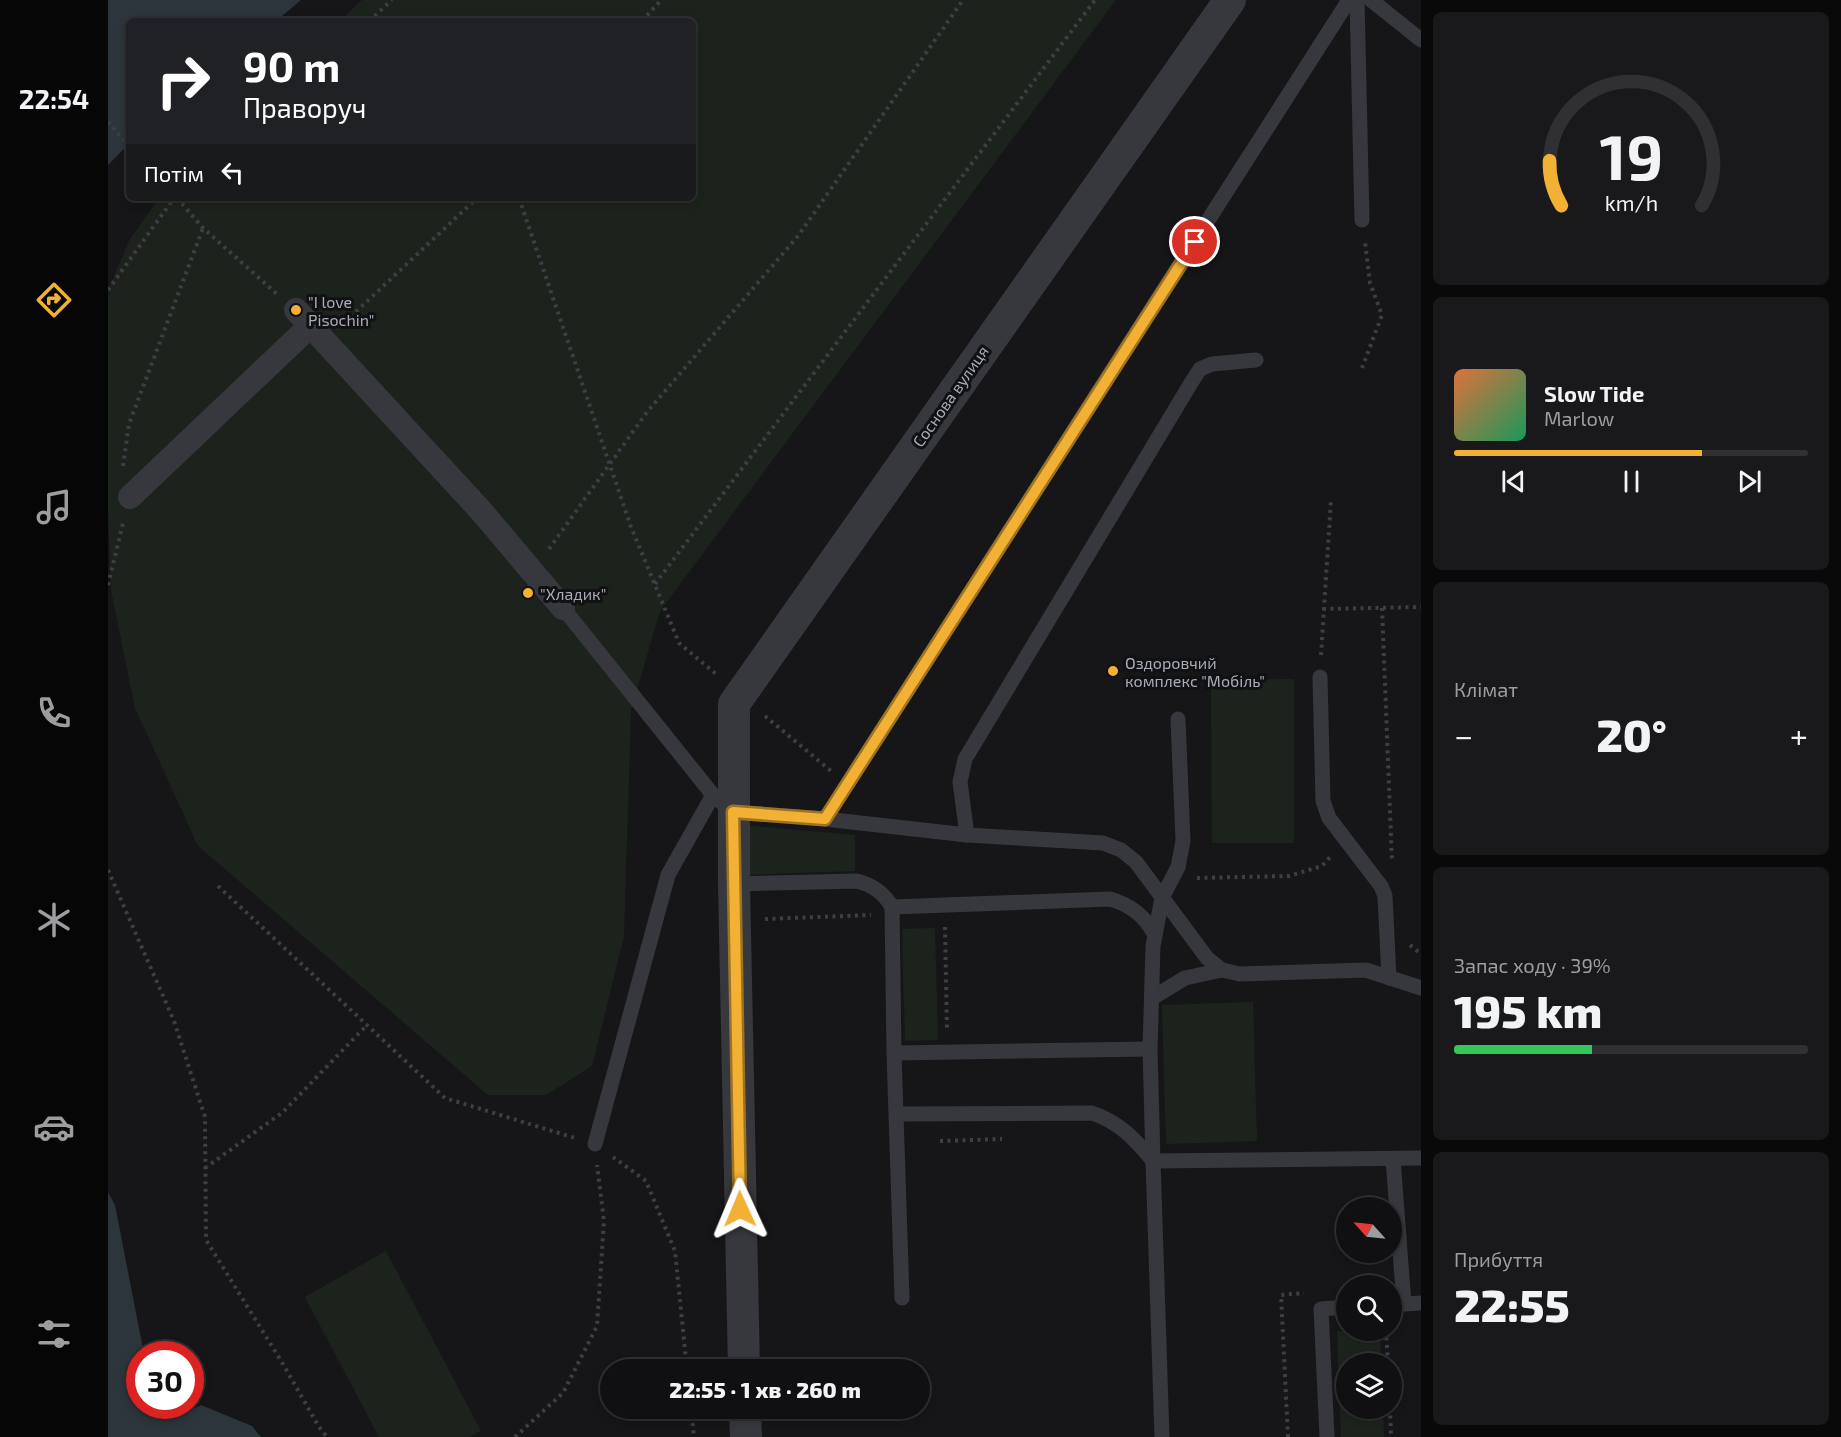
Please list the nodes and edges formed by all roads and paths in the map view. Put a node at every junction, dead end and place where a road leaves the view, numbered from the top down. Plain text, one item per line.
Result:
1 (392, 0) edge
2 (661, 0) edge
3 (963, 0) edge
4 (1095, 0) edge
5 (1230, 0) edge
6 (1349, 0) edge
7 (1357, 0) edge
8 (1371, 0) edge
9 (372, 18) edge
10 (645, 18) edge
11 (1421, 40) edge
12 (108, 122) edge
13 (126, 143) edge
14 (173, 201) edge
15 (178, 201) edge
16 (473, 201) edge
17 (520, 201) edge
18 (1362, 220) joint
19 (203, 228) junction
20 (108, 290) edge
21 (310, 326) junction
22 (1256, 360) dead end
23 (1362, 368) dead end
24 (609, 464) junction
25 (130, 497) junction
26 (1331, 500) dead end
27 (532, 571) junction
28 (654, 584) junction
29 (108, 585) edge
30 (1421, 607) edge
31 (563, 608) joint
32 (1382, 608) junction
33 (1323, 609) junction
34 (1320, 677) joint
35 (740, 694) junction
36 (1178, 719) dead end
37 (847, 785) junction
38 (723, 804) junction
39 (825, 819) junction
40 (967, 835) junction
41 (1347, 841) junction
42 (1392, 865) dead end
43 (108, 870) edge
44 (1172, 878) junction
45 (734, 884) junction
46 (218, 886) dead end
47 (1162, 898) junction
48 (945, 904) junction
49 (892, 911) junction
50 (765, 930) dead end
51 (1155, 936) junction
52 (1408, 942) dead end
53 (1421, 954) edge
54 (1222, 970) junction
55 (1389, 978) junction
56 (1421, 988) edge
57 (1152, 998) junction
58 (367, 1025) junction
59 (1150, 1049) junction
60 (948, 1052) junction
61 (894, 1053) junction
62 (897, 1113) junction
63 (595, 1144) junction
64 (1421, 1158) edge
65 (1393, 1159) junction
66 (1153, 1161) junction
67 (205, 1168) junction
68 (1397, 1275) edge
69 (1314, 1293) dead end
70 (902, 1298) dead end
71 (1421, 1303) edge
72 (1402, 1304) edge
73 (1336, 1308) edge
74 (686, 1359) edge
75 (744, 1359) edge
76 (692, 1419) edge
77 (745, 1419) edge
78 (1390, 1419) edge
79 (327, 1437) edge
80 (515, 1437) edge
81 (694, 1437) edge
82 (746, 1437) edge
83 (1162, 1437) edge
84 (1288, 1437) edge
85 (1327, 1437) edge
86 (1391, 1437) edge

1 - 9 path
2 - 10 path
3 - 24 path
4 - 28 path
5 - 35 street, Соснова вулиця
6 - 37 lane
7 - 18 lane
8 - 11 lane
12 - 13 path
14 - 20 path
15 - 19 path
16 - 21 path
17 - 24 path
18 - 23 path
19 - 21 path
19 - 25 path
21 - 25 street
21 - 27 street
22 - 40 lane
24 - 27 path
24 - 28 path
25 - 29 path
26 - 33 path
27 - 31 street
28 - 35 path
30 - 32 path
31 - 38 lane
32 - 33 path
32 - 42 path
33 - 34 path
34 - 41 lane
35 - 37 path
35 - 38 street, Соснова вулиця
36 - 44 lane
37 - 39 lane
38 - 39 lane
38 - 45 street, Соснова вулиця
38 - 63 lane
39 - 40 lane
40 - 47 lane
41 - 44 path
41 - 55 lane
43 - 67 path
44 - 47 lane
45 - 49 lane
45 - 75 street, Соснова вулиця
46 - 58 path
47 - 51 lane
47 - 54 lane
48 - 49 lane
48 - 51 lane
48 - 60 path
49 - 50 path
49 - 61 lane
51 - 57 lane
52 - 53 path
54 - 55 lane
54 - 57 lane
55 - 56 lane
57 - 59 lane
58 - 63 path
58 - 67 path
59 - 60 lane
59 - 66 lane
60 - 61 lane
61 - 62 lane
62 - 66 lane
62 - 70 lane
63 - 74 path
63 - 80 path
64 - 65 lane
65 - 66 lane
65 - 68 lane
66 - 83 lane
67 - 79 path
69 - 84 path
71 - 72 lane
73 - 85 lane
76 - 81 path
77 - 82 street
78 - 86 path

